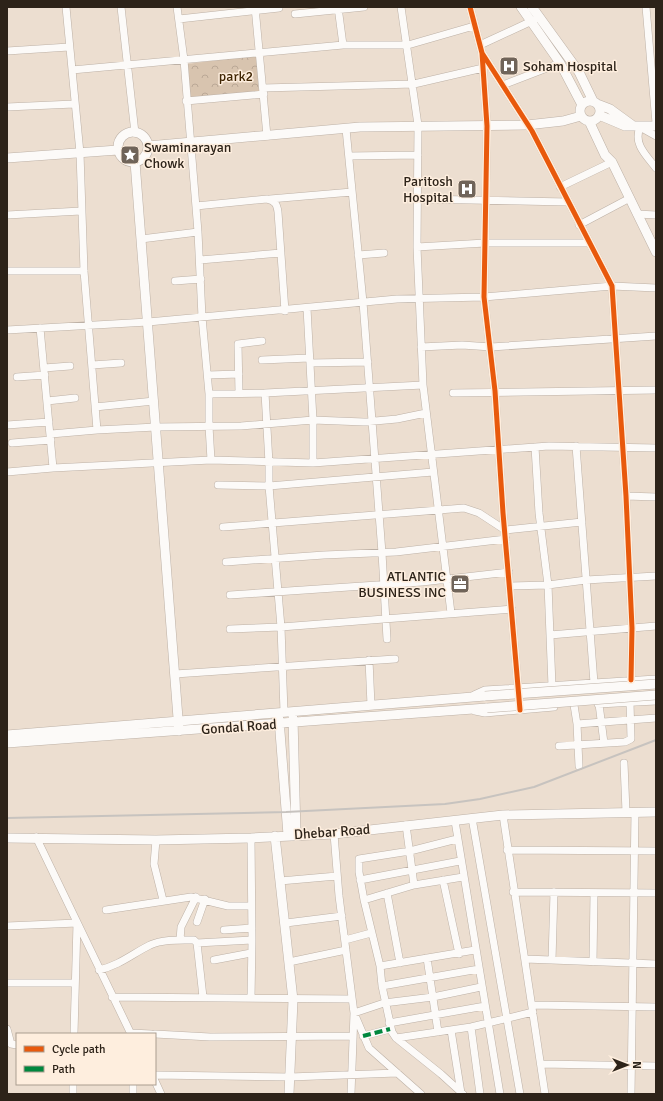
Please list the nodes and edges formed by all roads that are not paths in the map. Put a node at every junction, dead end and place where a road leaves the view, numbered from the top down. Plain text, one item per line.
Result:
1 (66, 7) edge
2 (121, 7) edge
3 (177, 7) edge
4 (364, 7) edge
5 (401, 7) edge
6 (470, 7) edge
7 (521, 7) edge
8 (532, 7) edge
9 (646, 7) edge
10 (279, 8) dead end
11 (255, 9) edge
12 (339, 9) edge
13 (295, 14) dead end
14 (179, 19) junction
15 (535, 19) junction
16 (474, 26) junction
17 (652, 40) edge
18 (408, 44) junction
19 (343, 45) junction
20 (69, 47) junction
21 (481, 49) junction
22 (7, 51) edge
23 (260, 52) junction
24 (184, 60) junction
25 (560, 63) junction
26 (127, 65) junction
27 (483, 68) junction
28 (72, 70) junction
29 (414, 84) junction
30 (503, 85) junction
31 (263, 91) junction
32 (186, 101) junction
33 (595, 102) junction
34 (74, 104) junction
35 (582, 105) junction
36 (7, 107) edge
37 (591, 118) junction
38 (418, 125) junction
39 (527, 125) junction
40 (656, 125) edge
41 (486, 126) junction
42 (636, 126) junction
43 (346, 129) junction
44 (135, 133) junction
45 (268, 136) junction
46 (656, 136) edge
47 (189, 143) junction
48 (148, 146) junction
49 (118, 150) junction
50 (80, 153) junction
51 (418, 155) junction
52 (349, 156) junction
53 (7, 158) edge
54 (611, 160) junction
55 (135, 162) junction
56 (656, 168) edge
57 (560, 187) junction
58 (352, 192) junction
59 (630, 198) junction
60 (267, 199) junction
61 (418, 199) junction
62 (485, 200) junction
63 (567, 202) junction
64 (196, 206) junction
65 (81, 211) junction
66 (637, 214) junction
67 (7, 215) edge
68 (656, 215) edge
69 (579, 225) junction
70 (198, 232) junction
71 (141, 239) junction
72 (485, 243) junction
73 (589, 243) junction
74 (417, 246) junction
75 (656, 252) edge
76 (281, 254) junction
77 (384, 254) dead end
78 (358, 255) junction
79 (200, 260) junction
80 (7, 271) edge
81 (84, 271) junction
82 (201, 279) junction
83 (175, 281) dead end
84 (612, 286) junction
85 (656, 288) edge
86 (484, 296) junction
87 (419, 299) junction
88 (363, 302) junction
89 (307, 308) junction
90 (285, 311) junction
91 (202, 317) junction
92 (148, 322) junction
93 (89, 326) junction
94 (40, 328) junction
95 (7, 330) edge
96 (656, 336) edge
97 (615, 339) junction
98 (262, 341) dead end
99 (421, 347) junction
100 (491, 347) junction
101 (262, 360) dead end
102 (309, 361) junction
103 (368, 362) junction
104 (121, 363) dead end
105 (92, 365) junction
106 (70, 366) dead end
107 (44, 372) junction
108 (208, 374) junction
109 (239, 374) junction
110 (17, 377) dead end
111 (423, 385) junction
112 (369, 389) junction
113 (311, 390) junction
114 (618, 390) junction
115 (656, 390) edge
116 (495, 392) junction
117 (265, 393) junction
118 (453, 393) dead end
119 (210, 394) junction
120 (239, 394) junction
121 (75, 398) dead end
122 (47, 401) junction
123 (154, 401) junction
124 (95, 407) junction
125 (426, 413) junction
126 (313, 420) junction
127 (371, 420) junction
128 (49, 422) junction
129 (267, 424) junction
130 (7, 425) edge
131 (209, 426) junction
132 (156, 427) junction
133 (97, 430) junction
134 (51, 437) junction
135 (12, 443) dead end
136 (576, 446) junction
137 (622, 446) junction
138 (535, 447) junction
139 (656, 448) edge
140 (499, 450) junction
141 (431, 455) junction
142 (374, 458) junction
143 (211, 460) junction
144 (159, 463) junction
145 (270, 463) junction
146 (313, 463) junction
147 (53, 468) junction
148 (7, 472) edge
149 (433, 472) junction
150 (376, 478) junction
151 (218, 485) dead end
152 (269, 486) junction
153 (626, 496) junction
154 (656, 497) edge
155 (438, 511) junction
156 (379, 514) junction
157 (582, 522) junction
158 (273, 523) junction
159 (540, 525) junction
160 (223, 527) dead end
161 (505, 530) junction
162 (506, 539) junction
163 (442, 546) junction
164 (382, 553) junction
165 (276, 558) junction
166 (226, 562) dead end
167 (510, 572) junction
168 (656, 576) edge
169 (630, 578) junction
170 (446, 579) junction
171 (586, 580) junction
172 (384, 583) junction
173 (548, 585) junction
174 (510, 586) junction
175 (278, 592) junction
176 (230, 595) dead end
177 (512, 609) junction
178 (451, 613) junction
179 (386, 619) junction
180 (656, 626) edge
181 (281, 627) junction
182 (632, 628) junction
183 (230, 629) dead end
184 (590, 631) junction
185 (550, 635) junction
186 (387, 639) dead end
187 (395, 659) dead end
188 (369, 660) junction
189 (282, 666) junction
190 (175, 674) junction
191 (656, 679) edge
192 (631, 680) junction
193 (594, 683) junction
194 (656, 684) edge
195 (552, 686) junction
196 (518, 688) junction
197 (656, 695) edge
198 (470, 697) junction
199 (656, 701) edge
200 (630, 702) junction
201 (599, 704) junction
202 (371, 705) junction
203 (574, 705) junction
204 (471, 710) junction
205 (520, 710) junction
206 (284, 712) junction
207 (656, 718) edge
208 (629, 720) junction
209 (179, 721) junction
210 (602, 722) junction
211 (293, 723) junction
212 (279, 724) junction
213 (577, 724) junction
214 (179, 731) junction
215 (7, 735) edge
216 (7, 743) edge
217 (604, 743) junction
218 (578, 745) junction
219 (559, 746) dead end
220 (624, 763) dead end
221 (579, 766) dead end
222 (630, 812) junction
223 (656, 812) edge
224 (503, 815) junction
225 (472, 818) junction
226 (455, 821) junction
227 (406, 825) junction
228 (334, 834) junction
229 (292, 835) junction
230 (275, 836) junction
231 (36, 837) junction
232 (7, 838) edge
233 (251, 838) junction
234 (457, 839) junction
235 (156, 840) junction
236 (507, 850) junction
237 (410, 851) junction
238 (634, 851) junction
239 (656, 851) edge
240 (460, 861) junction
241 (412, 870) junction
242 (338, 876) junction
243 (463, 877) junction
244 (360, 880) junction
245 (443, 880) junction
246 (280, 881) junction
247 (414, 885) junction
248 (513, 892) junction
249 (554, 892) junction
250 (594, 892) junction
251 (387, 893) junction
252 (634, 893) junction
253 (656, 893) edge
254 (196, 897) junction
255 (205, 899) junction
256 (163, 900) junction
257 (364, 900) junction
258 (251, 906) junction
259 (106, 910) dead end
260 (342, 916) junction
261 (197, 922) dead end
262 (77, 923) junction
263 (286, 923) junction
264 (7, 926) edge
265 (252, 928) junction
266 (224, 930) dead end
267 (371, 933) junction
268 (180, 940) junction
269 (252, 940) junction
270 (345, 940) junction
271 (197, 944) junction
272 (346, 950) junction
273 (475, 950) junction
274 (251, 953) junction
275 (458, 954) junction
276 (427, 958) junction
277 (525, 959) junction
278 (214, 960) dead end
279 (552, 960) junction
280 (289, 962) junction
281 (593, 962) junction
282 (400, 963) junction
283 (633, 964) junction
284 (656, 964) edge
285 (380, 966) junction
286 (479, 969) junction
287 (99, 970) junction
288 (430, 978) junction
289 (7, 983) edge
290 (75, 983) junction
291 (382, 986) junction
292 (481, 987) junction
293 (112, 997) junction
294 (203, 997) junction
295 (433, 997) junction
296 (251, 998) junction
297 (352, 999) junction
298 (293, 1000) junction
299 (384, 1003) junction
300 (485, 1006) junction
301 (632, 1006) junction
302 (656, 1007) edge
303 (533, 1008) junction
304 (354, 1013) junction
305 (436, 1015) junction
306 (506, 1019) junction
307 (488, 1023) junction
308 (389, 1026) junction
309 (471, 1027) junction
310 (7, 1029) edge
311 (451, 1030) junction
312 (438, 1032) junction
313 (74, 1033) edge
314 (130, 1033) edge
315 (156, 1034) edge
316 (353, 1036) junction
317 (363, 1036) junction
318 (292, 1037) junction
319 (396, 1038) junction
320 (12, 1045) edge
321 (541, 1064) junction
322 (631, 1065) junction
323 (656, 1066) edge
324 (352, 1073) junction
325 (397, 1073) junction
326 (156, 1075) edge
327 (290, 1076) junction
328 (156, 1083) edge
329 (462, 1093) edge
330 (161, 1094) edge
331 (289, 1094) edge
332 (351, 1094) edge
333 (421, 1094) edge
334 (480, 1094) edge
335 (500, 1094) edge
336 (520, 1094) edge
337 (545, 1094) edge
338 (631, 1094) edge

1 - 20 street
2 - 26 street
3 - 14 street
4 - 12 street
5 - 18 street
6 - 16 street
7 - 15 street
8 - 15 street
9 - 17 street
10 - 11 street
11 - 14 street
11 - 23 street
12 - 13 street
12 - 19 street
14 - 24 street
15 - 21 street
15 - 25 street
15 - 33 street
16 - 18 street
16 - 21 street
17 - 40 street
18 - 19 street
18 - 29 street
19 - 23 street
20 - 22 street
20 - 28 street
21 - 27 street
21 - 30 street
23 - 24 street
23 - 31 street
24 - 26 street
24 - 32 street
25 - 30 street
25 - 35 street
26 - 28 street
26 - 44 street
27 - 29 street
27 - 41 street
28 - 34 street
29 - 31 street
29 - 38 street
30 - 39 street
31 - 32 street
31 - 45 street
32 - 47 street
33 - 35 street
33 - 37 street
33 - 42 street
34 - 36 street
34 - 50 street
35 - 37 street
37 - 39 street
37 - 42 street
37 - 54 street
38 - 41 street
38 - 43 street
38 - 51 street
39 - 41 street
39 - 57 street
40 - 42 street
41 - 62 street
42 - 46 street
42 - 56 street
43 - 45 street
43 - 52 street
44 - 48 street
44 - 49 street
45 - 47 street
47 - 48 street
47 - 64 street
48 - 55 street
49 - 50 street
49 - 55 street
50 - 53 street
50 - 65 street
51 - 52 street
51 - 61 street
52 - 58 street
54 - 57 street
54 - 59 street
55 - 71 street
57 - 63 street
58 - 60 street
58 - 78 street
59 - 66 street
59 - 69 street
60 - 64 street
60 - 76 street
61 - 62 street
61 - 74 street
62 - 63 street
62 - 72 street
63 - 69 street
64 - 70 street
65 - 67 street
65 - 81 street
66 - 68 street
66 - 75 street
69 - 73 street
70 - 71 street
70 - 79 street
71 - 92 street
72 - 73 street
72 - 74 street
72 - 86 street
73 - 84 street
74 - 87 street
76 - 79 street
76 - 90 street
77 - 78 street
78 - 88 street
79 - 82 street
80 - 81 street
81 - 93 street
82 - 83 street
82 - 91 street
84 - 85 street
84 - 86 street
84 - 97 street
86 - 87 street
86 - 100 street
87 - 88 street
87 - 99 street
88 - 89 street
88 - 103 street
89 - 90 street
89 - 102 street
90 - 91 street
91 - 92 street
91 - 108 street
92 - 93 street
92 - 123 street
93 - 94 street
93 - 105 street
94 - 95 street
94 - 107 street
96 - 97 street
97 - 100 street
97 - 114 street
98 - 109 street
99 - 100 street
99 - 111 street
100 - 116 street
101 - 102 street
102 - 103 street
102 - 113 street
103 - 112 street
104 - 105 street
105 - 124 street
106 - 107 street
107 - 110 street
107 - 122 street
108 - 109 street
108 - 119 street
109 - 120 street
111 - 112 street
111 - 125 street
112 - 113 street
112 - 127 street
113 - 117 street
113 - 126 street
114 - 115 street
114 - 116 street
114 - 137 street
116 - 118 street
116 - 140 street
117 - 120 street
117 - 129 street
119 - 120 street
119 - 131 street
121 - 122 street
122 - 128 street
123 - 124 street
123 - 132 street
124 - 133 street
125 - 127 street
125 - 141 street
126 - 127 street
126 - 129 street
126 - 146 street
127 - 142 street
128 - 130 street
128 - 134 street
129 - 131 street
129 - 145 street
131 - 132 street
131 - 143 street
132 - 133 street
132 - 144 street
133 - 134 street
134 - 135 street
134 - 147 street
136 - 137 street
136 - 138 street
136 - 157 street
137 - 139 street
137 - 153 street
138 - 140 street
138 - 159 street
140 - 141 street
140 - 161 street
141 - 142 street
141 - 149 street
142 - 146 street
142 - 150 street
143 - 144 street
143 - 145 street
144 - 147 street
144 - 190 street
145 - 146 street
145 - 152 street
147 - 148 street
149 - 150 street
149 - 155 street
150 - 152 street
150 - 156 street
151 - 152 street
152 - 158 street
153 - 154 street
153 - 169 street
155 - 156 street
155 - 161 street
155 - 163 street
156 - 158 street
156 - 164 street
157 - 159 street
157 - 171 street
158 - 160 street
158 - 165 street
159 - 161 street
159 - 173 street
161 - 162 street
162 - 163 street
162 - 167 street
163 - 164 street
163 - 170 street
164 - 165 street
164 - 172 street
165 - 166 street
165 - 175 street
167 - 170 street
167 - 174 street
168 - 169 street
169 - 171 street
169 - 182 street
170 - 172 street
170 - 178 street
171 - 173 street
171 - 184 street
172 - 175 street
172 - 179 street
173 - 174 street
173 - 185 street
174 - 177 street
175 - 176 street
175 - 181 street
177 - 178 street
177 - 196 street
178 - 179 street
179 - 181 street
179 - 186 street
180 - 182 street
181 - 183 street
181 - 189 street
182 - 184 street
182 - 192 street
184 - 185 street
184 - 193 street
185 - 195 street
187 - 188 street
188 - 189 street
188 - 202 street
189 - 190 street
189 - 206 street
190 - 209 street
191 - 192 street
192 - 193 street
193 - 195 street
194 - 198 street, Gondal Road, bridge
195 - 196 street
196 - 198 street
196 - 205 street
197 - 204 street, Gondal Road, bridge
198 - 202 street, Gondal Road
199 - 200 street
200 - 201 street
200 - 208 street
201 - 203 street
201 - 210 street
202 - 206 street, Gondal Road
203 - 205 street
203 - 213 street
204 - 205 street
204 - 211 street, Gondal Road
206 - 209 street, Gondal Road
206 - 211 street
206 - 212 street
207 - 208 street
208 - 210 street
208 - 217 street
209 - 214 street
209 - 215 street, Gondal Road
210 - 213 street
210 - 217 street
211 - 212 street, Gondal Road
211 - 229 street
212 - 214 street, Gondal Road
212 - 229 street
213 - 218 street
214 - 216 street, Gondal Road
217 - 218 street
218 - 219 street
218 - 221 street
220 - 222 street
222 - 223 street, Dhebar Road
222 - 224 street, Dhebar Road
222 - 238 street
224 - 225 street, Dhebar Road
224 - 236 street
225 - 226 street, Dhebar Road
225 - 306 street
226 - 227 street, Dhebar Road
226 - 234 street
227 - 228 street, Dhebar Road
227 - 237 street
228 - 229 street, Dhebar Road
228 - 242 street
229 - 230 street, Dhebar Road
230 - 233 street, Dhebar Road
230 - 246 street
231 - 232 street, Dhebar Road
231 - 235 street, Dhebar Road
231 - 262 street
233 - 235 street, Dhebar Road
233 - 258 street
234 - 237 street
234 - 240 street
235 - 256 street
236 - 238 street
236 - 248 street
237 - 241 street
237 - 244 street
238 - 239 street
238 - 252 street
240 - 241 street
240 - 243 street
241 - 244 street
241 - 247 street
242 - 246 street
242 - 260 street
243 - 245 street
243 - 273 street
244 - 257 street
245 - 247 street
245 - 275 street
246 - 263 street
247 - 251 street
248 - 249 street
248 - 277 street
249 - 250 street
249 - 279 street
250 - 252 street
250 - 281 street
251 - 257 street
251 - 282 street
252 - 253 street
252 - 283 street
254 - 255 street
254 - 256 street
254 - 268 street
255 - 258 street
255 - 261 street
256 - 259 street
257 - 267 street
258 - 265 street
260 - 263 street
260 - 270 street
262 - 264 street
262 - 287 street
262 - 290 street
263 - 280 street
265 - 266 street
265 - 269 street
267 - 270 street
267 - 285 street
268 - 271 street
268 - 287 street
269 - 271 street
269 - 274 street
270 - 272 street
271 - 294 street
272 - 280 street
272 - 297 street
273 - 275 street
273 - 286 street
274 - 278 street
274 - 296 street
275 - 276 street
276 - 282 street
276 - 288 street
277 - 279 street
277 - 303 street
279 - 281 street
280 - 298 street
281 - 283 street
282 - 285 street
283 - 284 street
283 - 301 street
285 - 291 street
286 - 288 street
286 - 292 street
287 - 293 street
288 - 291 street
288 - 295 street
289 - 290 street
290 - 313 street
291 - 299 street
292 - 295 street
292 - 300 street
293 - 294 street
293 - 314 street
294 - 296 street
295 - 299 street
295 - 305 street
296 - 298 street
297 - 298 street
297 - 304 street
298 - 318 street
299 - 304 street
299 - 308 street
300 - 305 street
300 - 307 street
301 - 302 street
301 - 303 street
301 - 322 street
303 - 306 street
303 - 321 street
304 - 316 street
304 - 317 street
305 - 308 street
305 - 312 street
306 - 307 street
306 - 336 street
307 - 309 street
307 - 335 street
308 - 317 street
308 - 319 street
309 - 311 street
309 - 334 street
310 - 320 street
311 - 312 street
311 - 329 street
312 - 319 street
315 - 318 street
316 - 318 street
316 - 324 street
317 - 325 street
318 - 327 street
319 - 329 street
321 - 322 street
321 - 337 street
322 - 323 street
322 - 338 street
324 - 325 street
324 - 327 street
324 - 332 street
325 - 333 street
326 - 327 street
327 - 331 street
328 - 330 street

